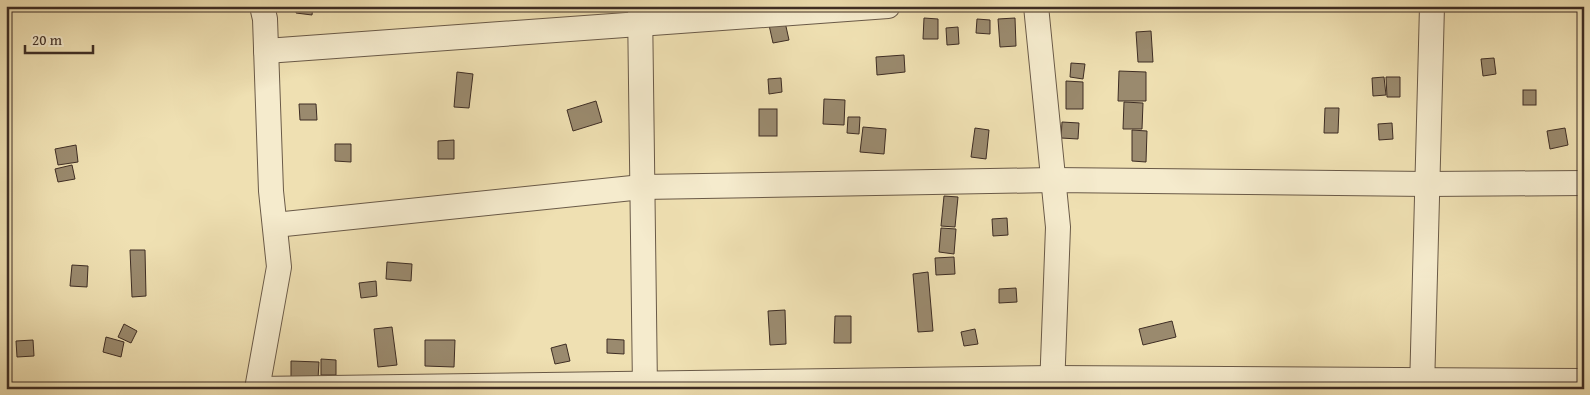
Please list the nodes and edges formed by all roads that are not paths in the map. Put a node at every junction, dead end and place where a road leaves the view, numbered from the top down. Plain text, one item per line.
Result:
1 (262, 6) edge
2 (888, 6) edge
3 (1036, 6) edge
4 (1432, 6) edge
5 (640, 16) edge
6 (266, 51) junction
7 (1054, 180) junction
8 (1584, 182) edge
9 (1428, 184) junction
10 (642, 187) junction
11 (274, 225) junction
12 (1584, 381) edge
13 (1052, 384) edge
14 (1422, 384) edge
15 (645, 387) edge
16 (257, 389) edge

1 - 6 street
2 - 5 street
3 - 7 street
4 - 9 street
5 - 6 street
5 - 10 street
6 - 11 street
7 - 9 street
7 - 10 street
7 - 13 street
8 - 9 street
9 - 14 street
10 - 11 street
10 - 15 street
11 - 16 street
12 - 14 street
13 - 14 street
13 - 15 street
15 - 16 street

